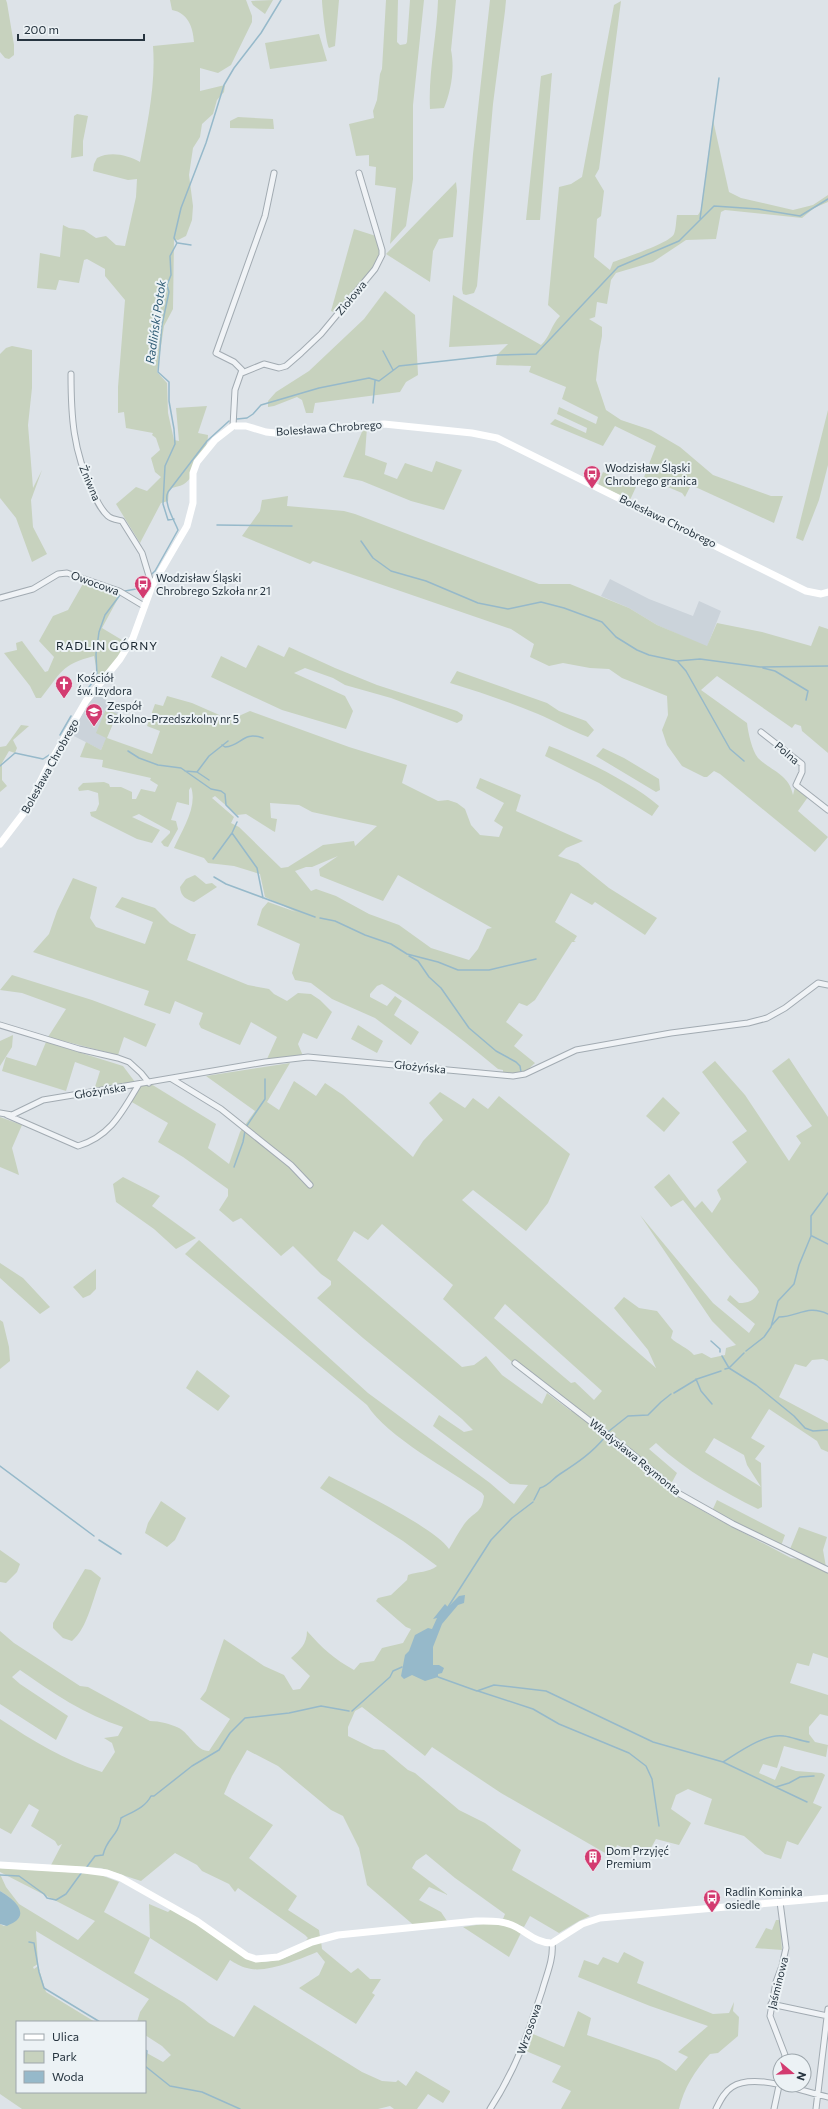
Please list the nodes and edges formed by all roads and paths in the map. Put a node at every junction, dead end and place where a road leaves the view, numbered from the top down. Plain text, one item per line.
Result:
1 (274, 173) dead end
2 (359, 173) dead end
3 (242, 373) junction
4 (70, 374) dead end
5 (233, 426) junction
6 (150, 580) junction
7 (828, 592) edge
8 (0, 598) edge
9 (144, 606) junction
10 (761, 732) dead end
11 (828, 810) edge
12 (0, 844) edge
13 (828, 985) edge
14 (0, 1025) edge
15 (172, 1079) junction
16 (149, 1083) junction
17 (139, 1084) junction
18 (0, 1114) edge
19 (6, 1115) junction
20 (310, 1185) dead end
21 (515, 1363) dead end
22 (828, 1570) edge
23 (0, 1865) edge
24 (828, 1898) edge
25 (780, 1902) junction
26 (552, 1943) junction
27 (771, 2004) junction
28 (828, 2009) edge
29 (828, 2016) edge
30 (784, 2053) edge
31 (772, 2082) edge
32 (777, 2093) edge
33 (812, 2093) edge
34 (819, 2095) junction
35 (828, 2097) edge
36 (490, 2109) edge
37 (716, 2109) edge
38 (774, 2109) edge
39 (816, 2109) edge

1 - 3 street
2 - 3 street, Ziołowa
3 - 5 street
4 - 6 street, Żniwna
5 - 6 street, Bolesława Chrobrego
5 - 7 street, Bolesława Chrobrego
6 - 9 street, Bolesława Chrobrego
8 - 9 street, Owocowa
9 - 12 street, Bolesława Chrobrego
10 - 11 street, Polna
13 - 15 street, Głożyńska
14 - 16 street
15 - 16 street, Głożyńska
15 - 20 street
16 - 17 street, Głożyńska
17 - 19 street, Głożyńska
17 - 19 street
18 - 19 street, Głożyńska
21 - 22 street, Władysława Reymonta
23 - 26 street
24 - 25 street
25 - 26 street
25 - 27 street, Jaśminowa
26 - 36 street, Wrzosowa
27 - 29 street
27 - 30 street, Jaśminowa
28 - 29 street
29 - 34 street
31 - 37 street
32 - 38 street
33 - 34 street
34 - 35 street
34 - 39 street

